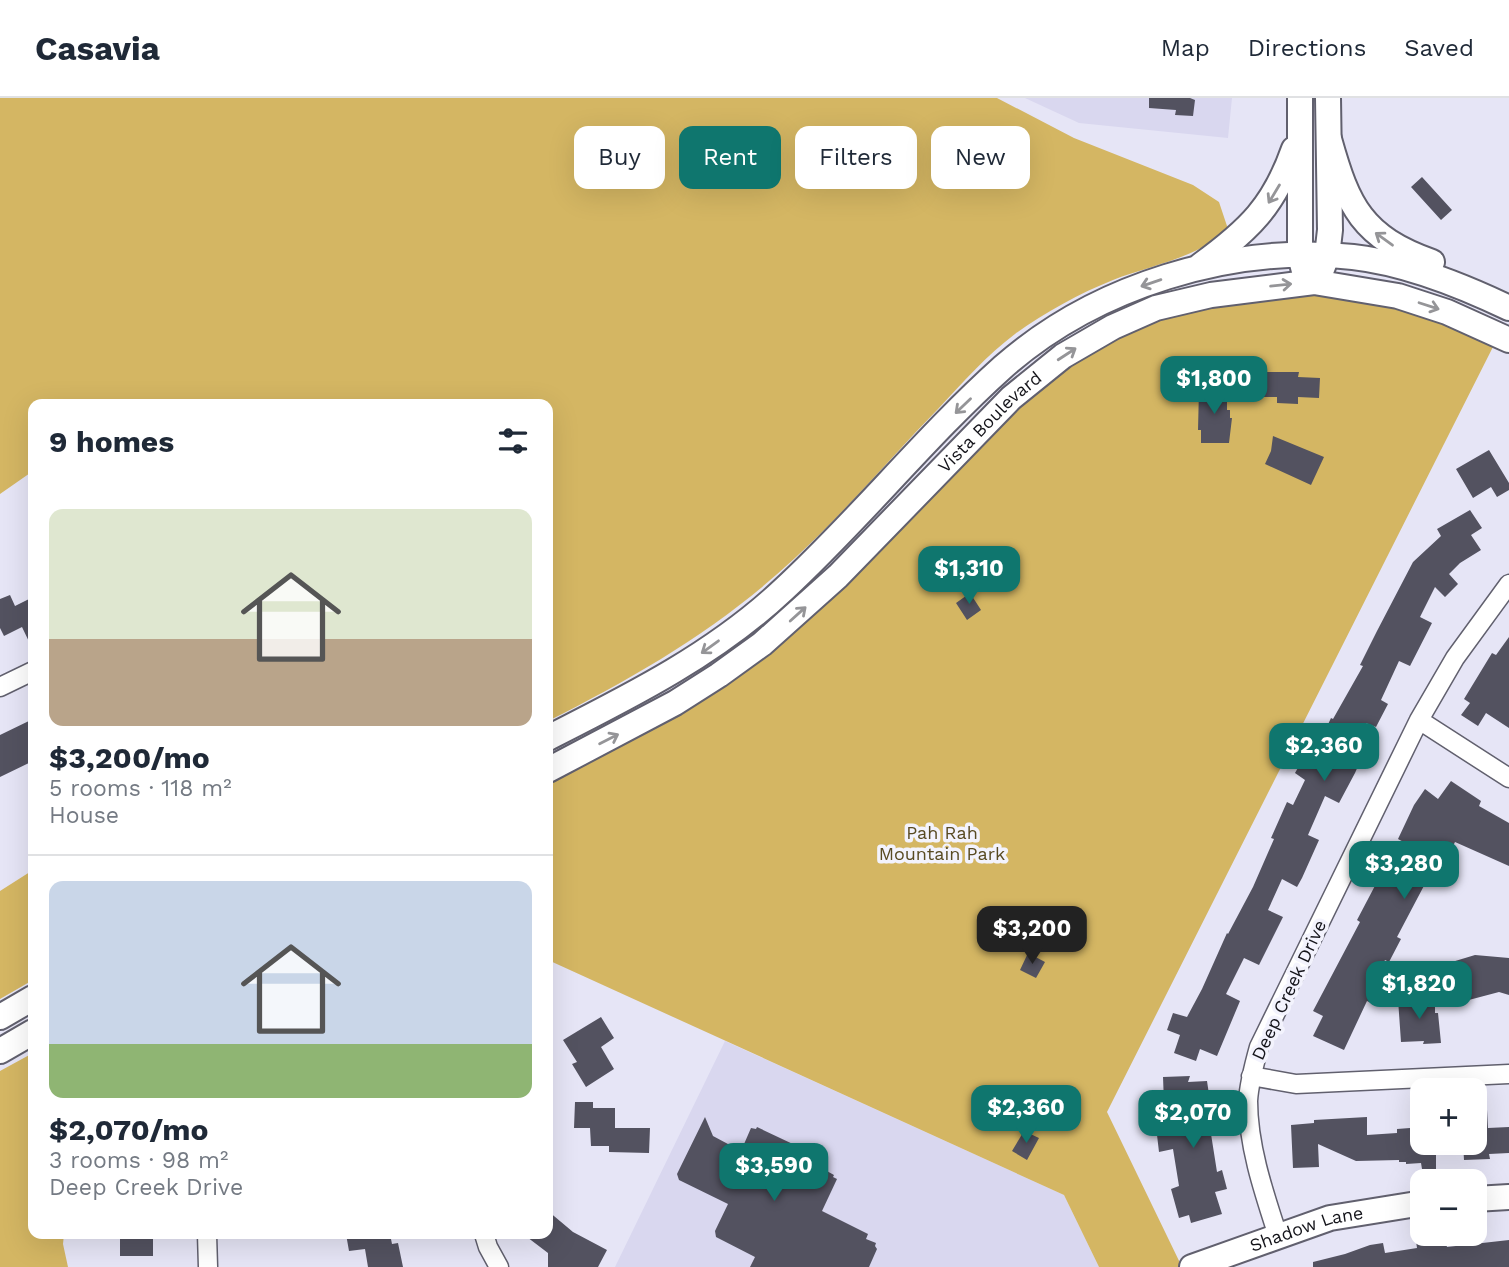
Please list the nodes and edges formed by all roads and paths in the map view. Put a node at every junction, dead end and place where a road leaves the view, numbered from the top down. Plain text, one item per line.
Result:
1 (1300, 98) edge
2 (1328, 98) edge
3 (1300, 131) junction
4 (1329, 139) junction
5 (1300, 256) junction
6 (1327, 256) junction
7 (1194, 270) junction
8 (1314, 282) junction
9 (1509, 307) edge
10 (1509, 340) edge
11 (1509, 584) edge
12 (28, 673) edge
13 (0, 687) edge
14 (1419, 720) junction
15 (553, 735) edge
16 (553, 767) edge
17 (1509, 778) edge
18 (28, 1001) edge
19 (0, 1017) edge
20 (28, 1035) edge
21 (0, 1051) edge
22 (1509, 1074) edge
23 (1251, 1076) junction
24 (1509, 1197) edge
25 (1487, 1198) edge
26 (1410, 1205) edge
27 (1278, 1236) junction
28 (207, 1239) edge
29 (486, 1239) edge
30 (208, 1267) edge
31 (499, 1267) edge
32 (1192, 1267) edge

1 - 3 main road
2 - 4 main road
3 - 5 main road
3 -> 7 main road
4 - 6 main road
9 -> 4 main road
5 - 6 main road, Vista Boulevard
5 - 7 main road, Vista Boulevard
5 - 8 main road
6 - 8 main road
6 - 9 main road, Vista Boulevard
7 -> 15 main road, Vista Boulevard
8 -> 10 main road, Vista Boulevard
16 -> 8 main road, Vista Boulevard
11 - 14 street, Deep Creek Drive
12 - 13 street
14 - 17 street
14 - 23 street, Deep Creek Drive
18 - 19 main road
20 - 21 main road
22 - 23 street
23 - 27 street, Deep Creek Drive
24 - 25 main road
26 - 27 main road, Shadow Lane
27 - 32 main road, Shadow Lane
28 - 30 street
29 - 31 street

